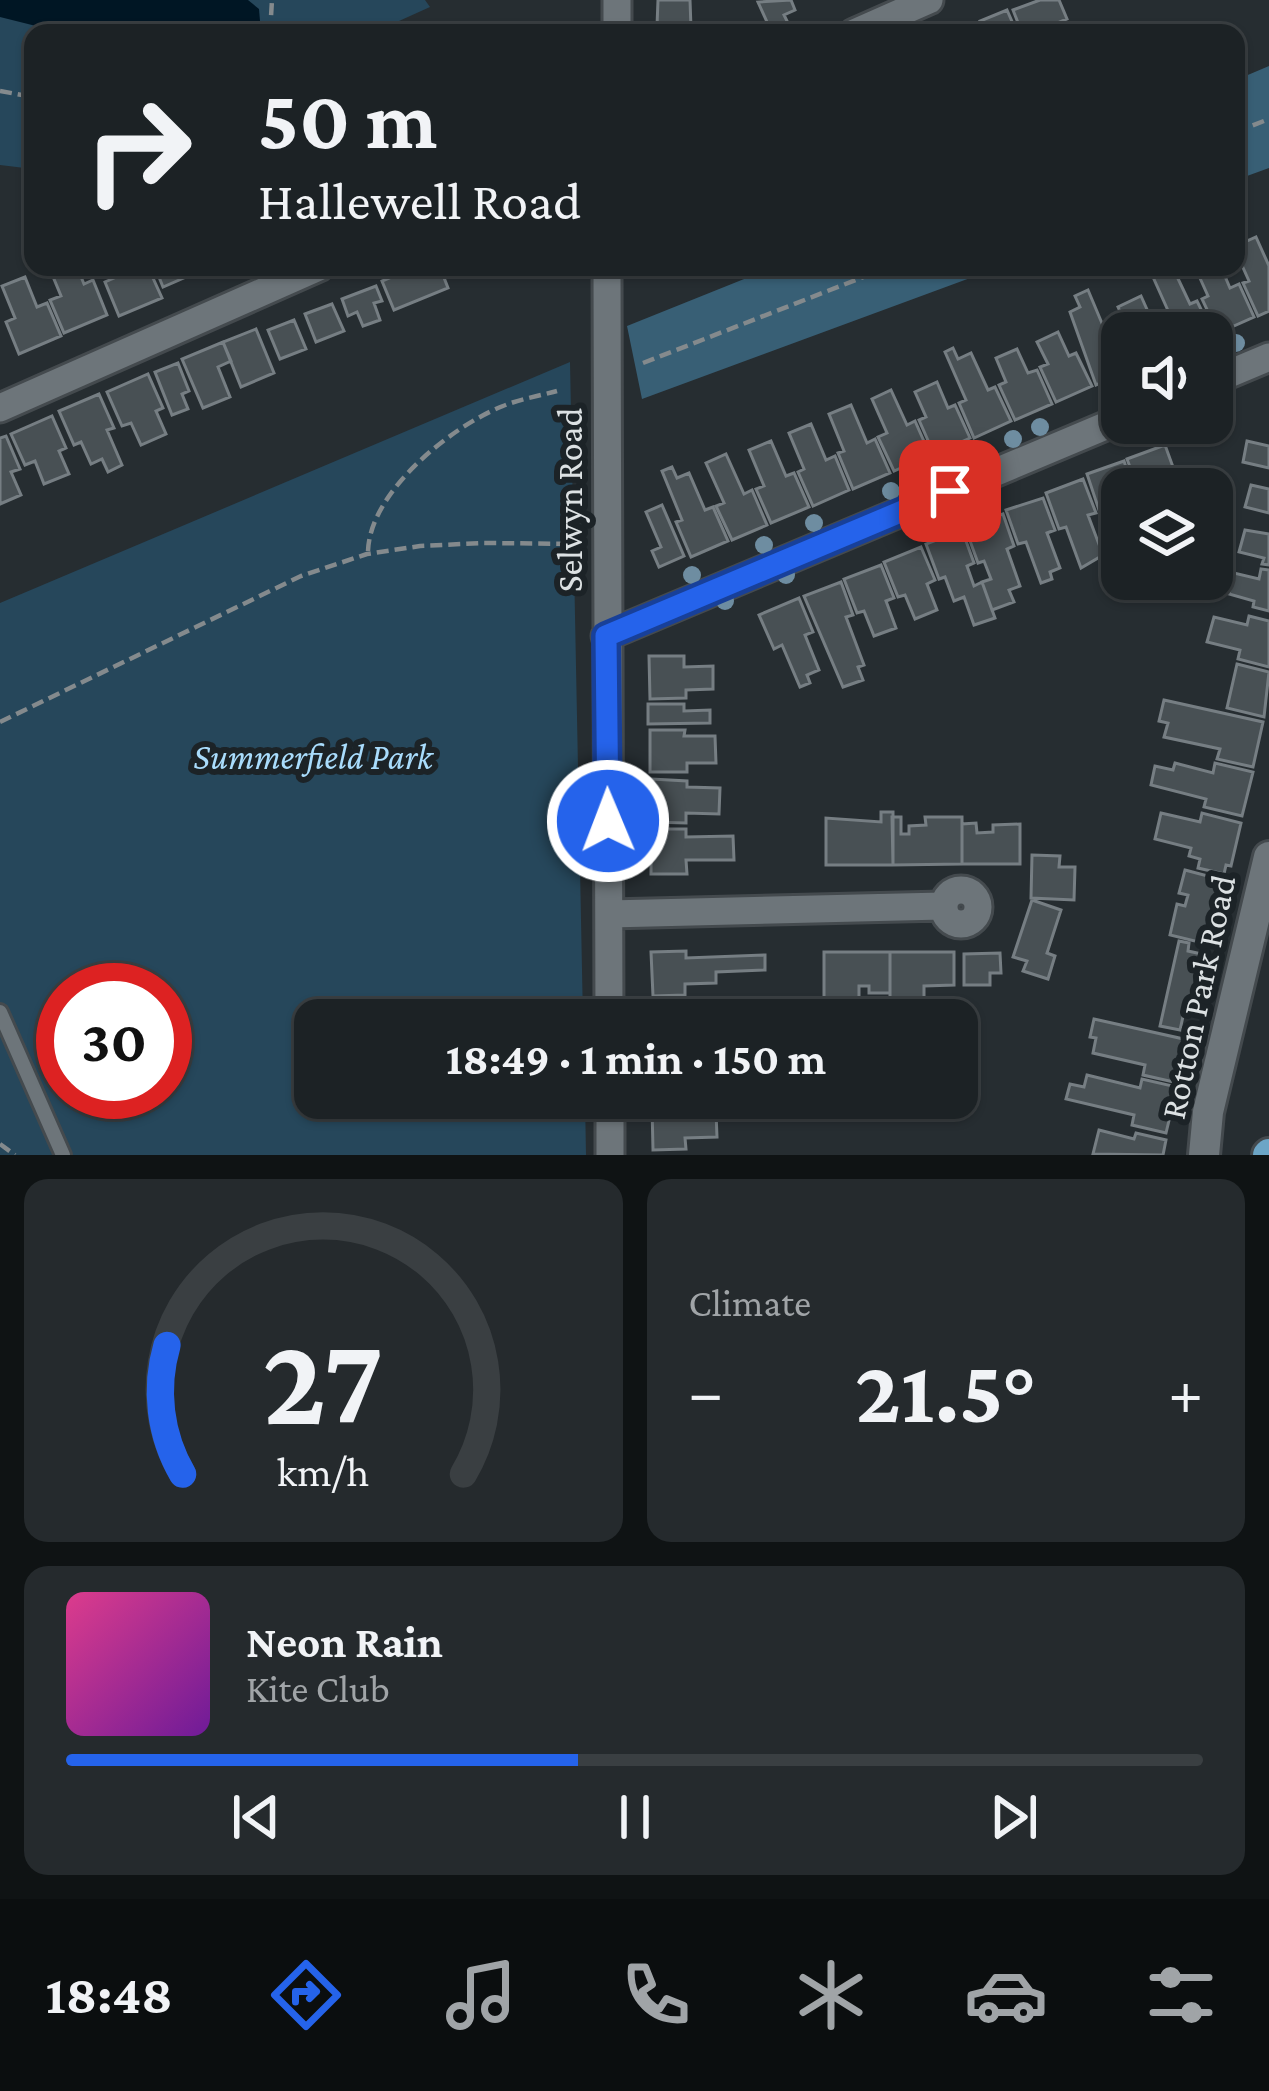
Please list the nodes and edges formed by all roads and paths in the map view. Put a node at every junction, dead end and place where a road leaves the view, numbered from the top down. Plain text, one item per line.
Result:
1 (929, 0) edge
2 (874, 24) edge
3 (299, 276) edge
4 (607, 276) edge
5 (866, 276) edge
6 (1269, 357) edge
7 (643, 363) dead end
8 (1233, 372) edge
9 (557, 391) dead end
10 (0, 408) edge
11 (1101, 428) edge
12 (606, 544) junction
13 (368, 554) junction
14 (606, 636) junction
15 (0, 722) edge
16 (1269, 856) edge
17 (943, 906) dead end
18 (609, 914) junction
19 (609, 999) edge
20 (0, 1012) edge
21 (610, 1119) edge
22 (0, 1144) edge
23 (15, 1155) edge
24 (63, 1155) edge
25 (610, 1155) edge
26 (1204, 1155) edge

1 - 2 street
3 - 10 street
4 - 12 street, Selwyn Road
5 - 7 path
6 - 8 street
9 - 13 path
11 - 14 street
12 - 13 path
12 - 14 street, Selwyn Road
13 - 15 path
14 - 18 street, Selwyn Road
16 - 26 main road, Rotton Park Road
17 - 18 street
18 - 19 street, Selwyn Road
20 - 24 lane
21 - 25 street
22 - 23 path

